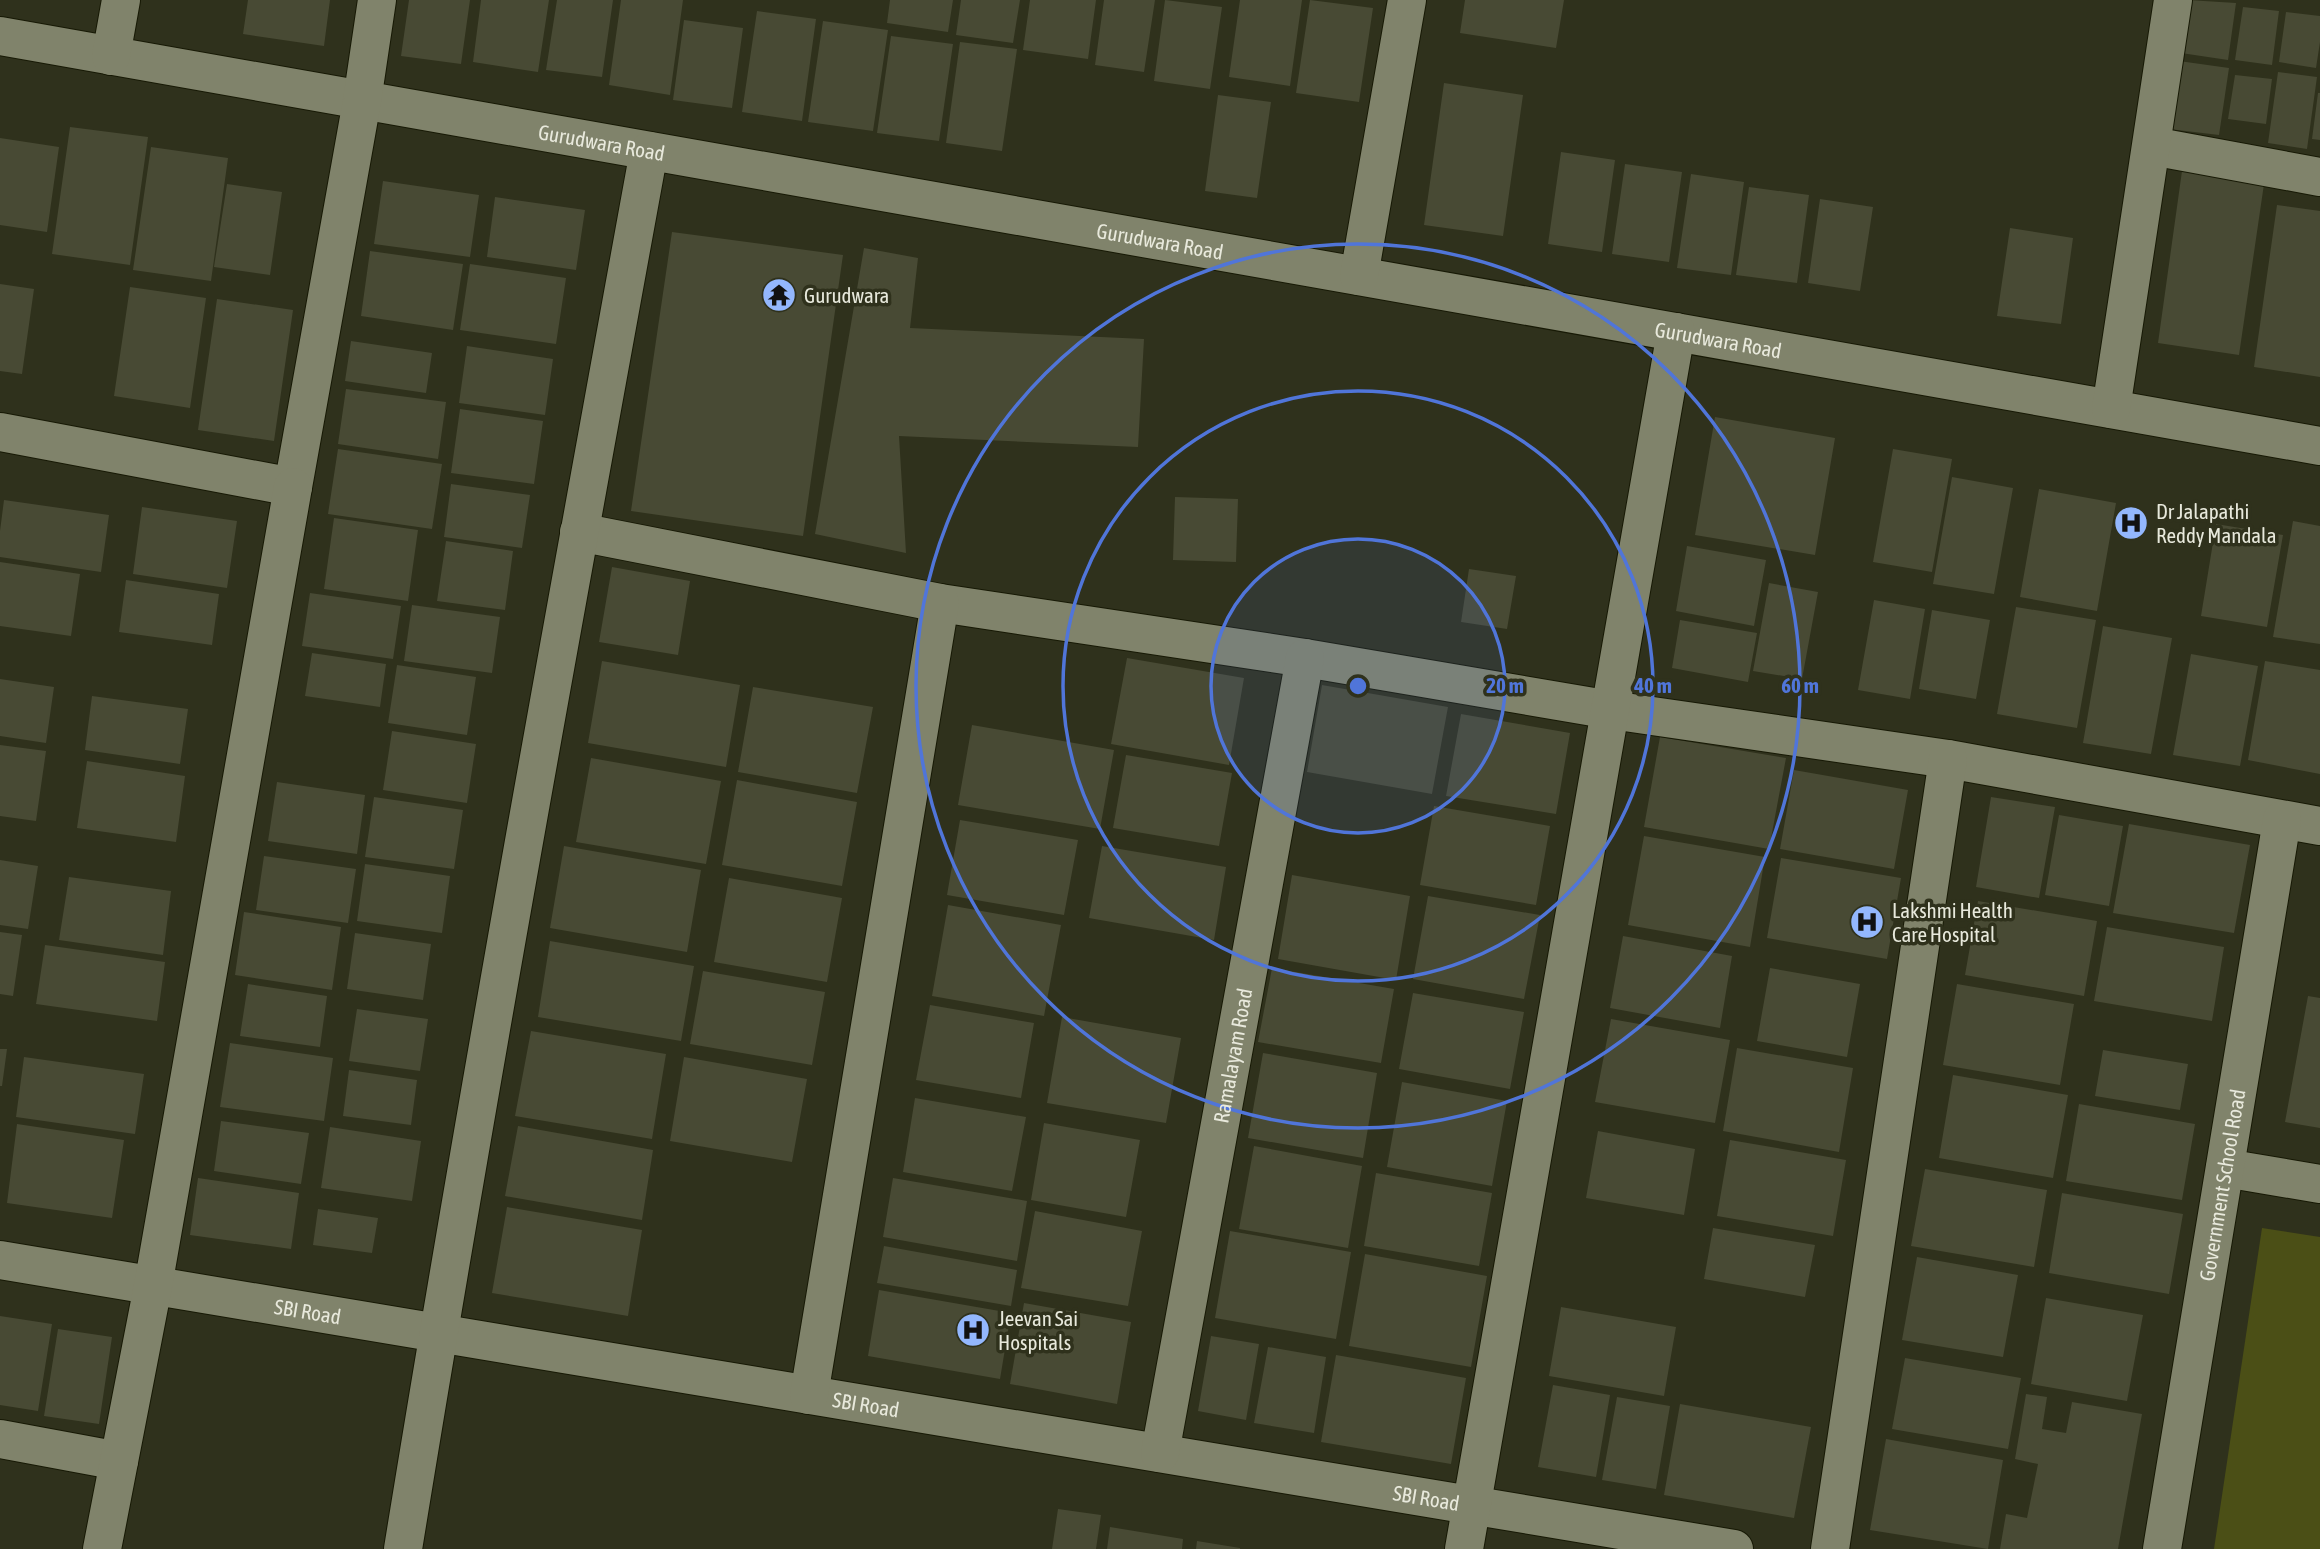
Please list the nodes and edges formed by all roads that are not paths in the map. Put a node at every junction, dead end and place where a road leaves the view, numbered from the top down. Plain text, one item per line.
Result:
1 (121, 0) edge
2 (377, 0) edge
3 (1407, 0) edge
4 (2173, 0) edge
5 (0, 36) edge
6 (111, 56) junction
7 (362, 101) junction
8 (2152, 146) junction
9 (649, 151) junction
10 (2320, 177) edge
11 (1359, 276) junction
12 (1676, 332) junction
13 (2111, 409) junction
14 (0, 432) edge
15 (2320, 446) edge
16 (293, 487) junction
17 (579, 532) junction
18 (940, 603) junction
19 (1305, 657) junction
20 (1611, 710) junction
21 (1948, 759) junction
22 (2282, 820) junction
23 (2320, 827) edge
24 (2225, 1168) junction
25 (2320, 1184) edge
26 (0, 1260) edge
27 (153, 1286) junction
28 (438, 1334) junction
29 (809, 1395) junction
30 (0, 1439) edge
31 (1160, 1453) junction
32 (119, 1461) junction
33 (1472, 1505) junction
34 (102, 1549) edge
35 (403, 1549) edge
36 (1464, 1549) edge
37 (1734, 1549) edge
38 (1830, 1549) edge
39 (2162, 1549) edge

1 - 6 street
2 - 7 street
3 - 11 street
4 - 8 street
5 - 6 street, Gurudwara Road
6 - 7 street, Gurudwara Road
7 - 9 street, Gurudwara Road
7 - 16 street
8 - 10 street
8 - 13 street
9 - 11 street, Gurudwara Road
9 - 17 street
11 - 12 street, Gurudwara Road
12 - 13 street, Gurudwara Road
12 - 20 street
13 - 15 street, Gurudwara Road
14 - 16 street
16 - 27 street
17 - 18 street
17 - 28 street
18 - 19 street
18 - 29 street
19 - 20 street
19 - 31 street, Ramalayam Road
20 - 21 street
20 - 33 street
21 - 22 street
21 - 38 street
22 - 23 street
22 - 24 street, Government School Road
24 - 25 street
24 - 39 street, Government School Road
26 - 27 street, SBI Road
27 - 28 street, SBI Road
27 - 32 street
28 - 29 street, SBI Road
28 - 35 street
29 - 31 street, SBI Road
30 - 32 street
31 - 33 street, SBI Road
32 - 34 street
33 - 36 street
33 - 37 street, SBI Road

